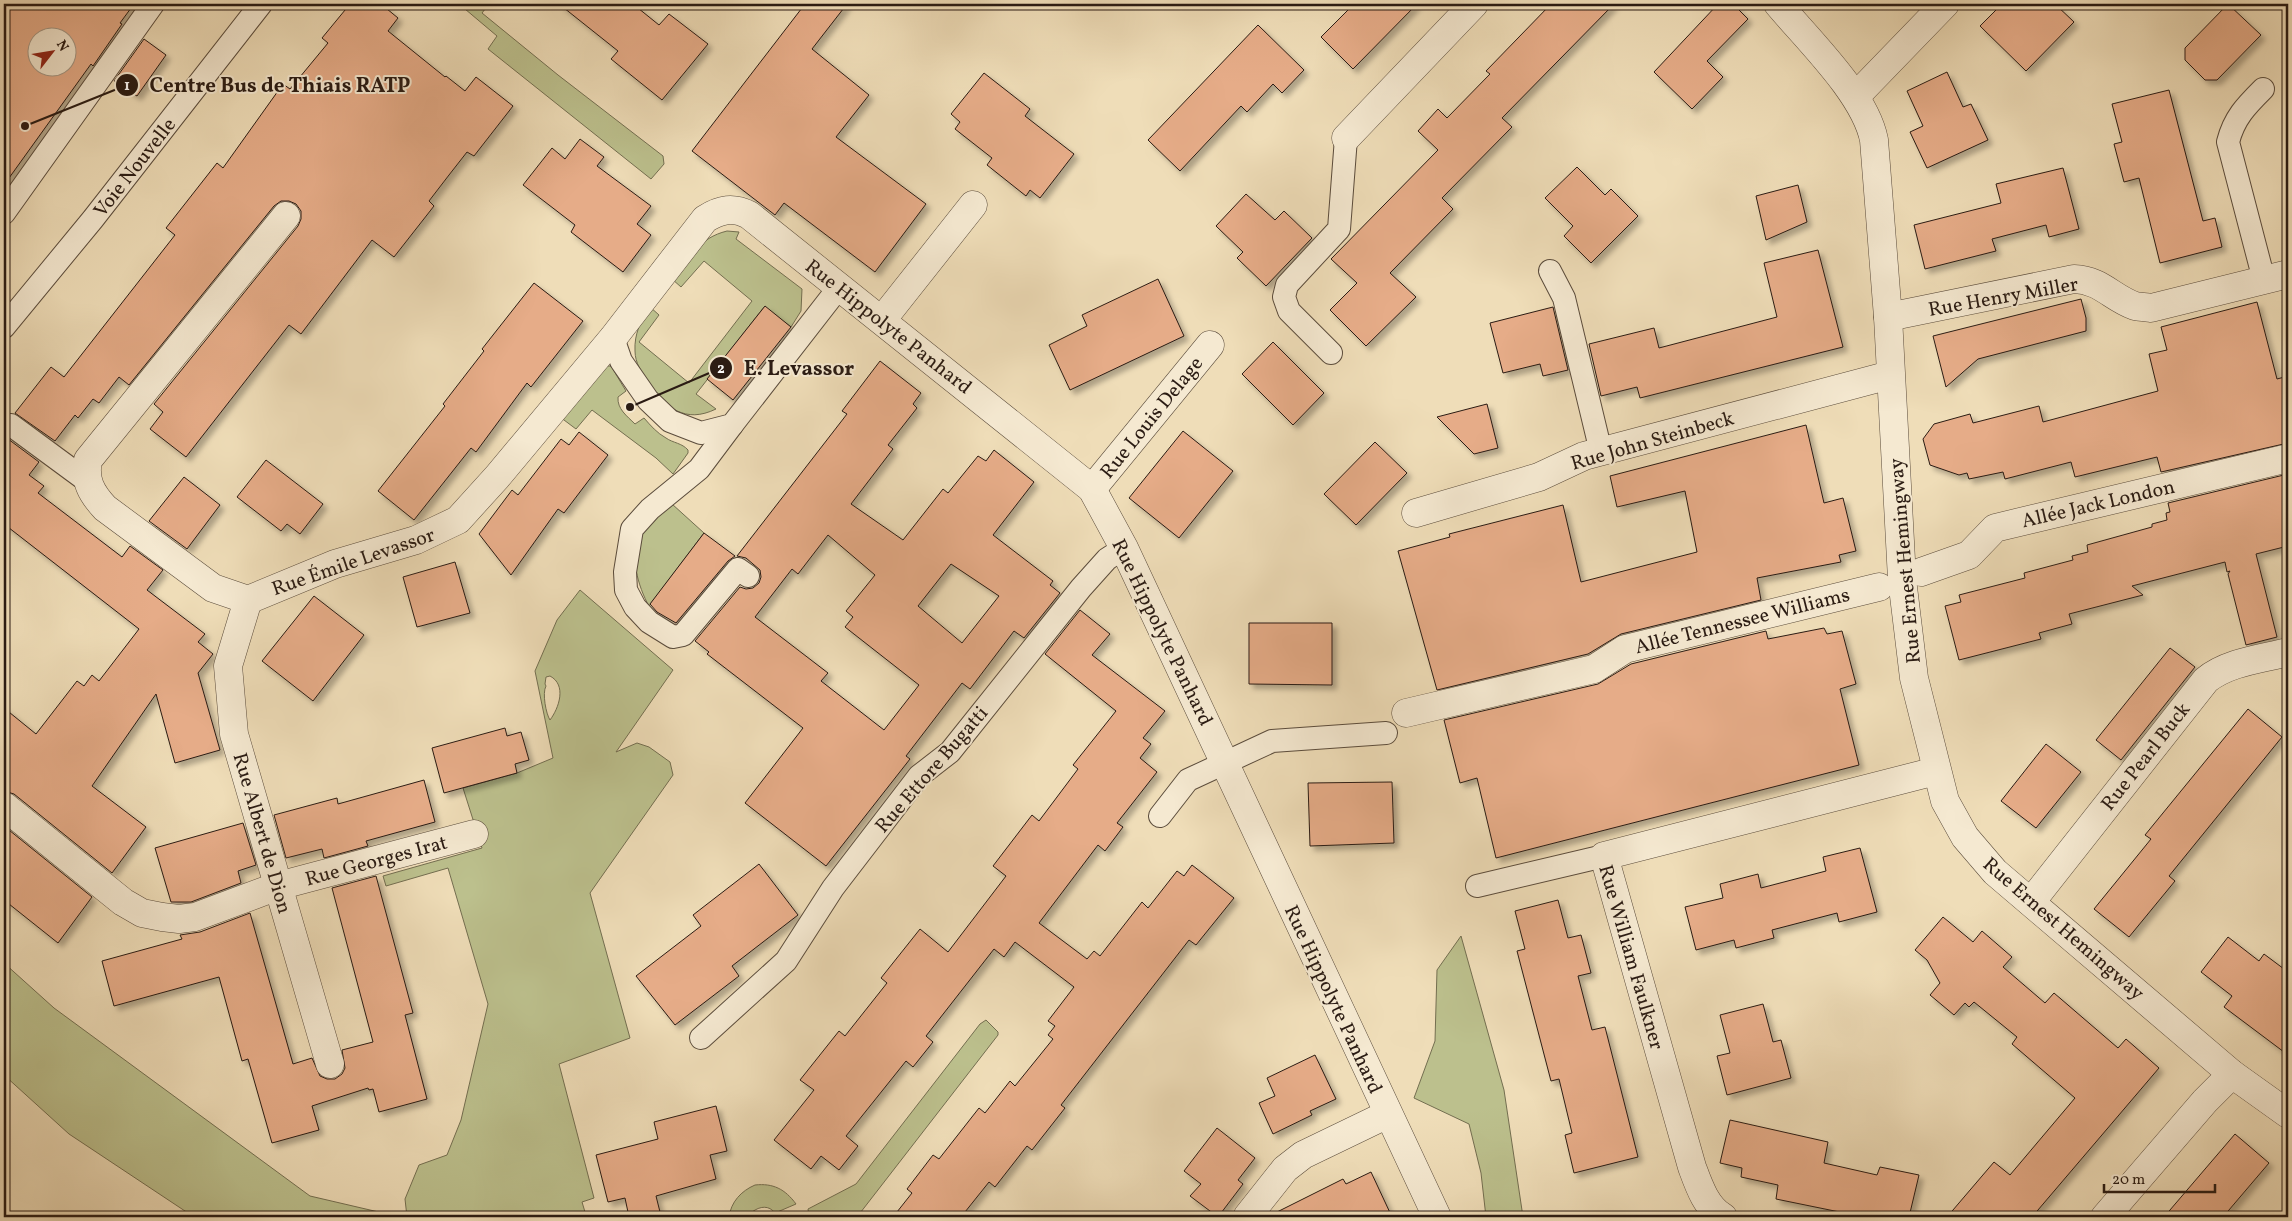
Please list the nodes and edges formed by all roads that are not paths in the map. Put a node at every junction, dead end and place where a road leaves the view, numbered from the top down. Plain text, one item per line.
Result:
1 (153, 4) edge
2 (261, 4) edge
3 (1474, 4) edge
4 (1778, 4) edge
5 (1945, 4) edge
6 (2262, 89) dead end
7 (1856, 96) junction
8 (1346, 138) joint
9 (973, 205) dead end
10 (4, 214) edge
11 (286, 216) dead end
12 (706, 219) joint
13 (1550, 271) dead end
14 (2276, 277) edge
15 (840, 286) junction
16 (1888, 318) junction
17 (882, 320) junction
18 (4, 327) edge
19 (613, 338) junction
20 (1210, 345) dead end
21 (1331, 353) dead end
22 (1890, 375) junction
23 (11, 425) dead end
24 (732, 425) junction
25 (1601, 452) junction
26 (2288, 458) edge
27 (87, 482) junction
28 (1092, 489) junction
29 (1416, 513) dead end
30 (1124, 548) junction
31 (1921, 572) dead end
32 (748, 576) dead end
33 (1879, 587) dead end
34 (248, 600) junction
35 (2288, 652) edge
36 (1406, 713) dead end
37 (1386, 733) dead end
38 (1226, 762) junction
39 (1936, 770) junction
40 (4, 806) edge
41 (1160, 816) dead end
42 (474, 834) dead end
43 (1604, 856) junction
44 (278, 886) junction
45 (1477, 886) dead end
46 (2031, 902) junction
47 (701, 1038) dead end
48 (330, 1064) dead end
49 (2232, 1074) junction
50 (1388, 1114) junction
51 (2288, 1114) edge
52 (1716, 1215) edge
53 (1247, 1217) edge
54 (1437, 1217) edge
55 (2105, 1217) edge

1 - 10 lane
2 - 18 lane, Voie Nouvelle
3 - 8 street
4 - 7 street, Rue Ernest Hemingway
5 - 7 street
6 - 14 lane
7 - 16 street, Rue Ernest Hemingway
8 - 21 lane
9 - 17 street
11 - 27 street
12 - 15 street, Rue Hippolyte Panhard
12 - 19 street, Rue Émile Levassor
13 - 25 lane
14 - 16 street, Rue Henry Miller
15 - 17 street, Rue Hippolyte Panhard
15 - 24 lane
16 - 22 street, Rue Ernest Hemingway
17 - 28 street, Rue Hippolyte Panhard
19 - 24 lane
19 - 34 street, Rue Émile Levassor
20 - 28 street, Rue Louis Delage
22 - 25 street, Rue John Steinbeck
22 - 39 street, Rue Ernest Hemingway
23 - 27 lane
24 - 32 lane
25 - 29 street, Rue John Steinbeck
26 - 31 street, Allée Jack London
27 - 34 street, Rue Émile Levassor
28 - 30 street, Rue Hippolyte Panhard
30 - 38 street, Rue Hippolyte Panhard
30 - 47 lane, Rue Ettore Bugatti
33 - 36 street, Allée Tennessee Williams
34 - 44 street, Rue Albert de Dion
35 - 46 street, Rue Pearl Buck
37 - 38 lane
38 - 41 lane
38 - 50 street, Rue Hippolyte Panhard
39 - 43 street, Rue William Faulkner
39 - 46 street, Rue Ernest Hemingway
40 - 44 street, Rue Georges Irat
42 - 44 street, Rue Georges Irat
43 - 45 lane
43 - 52 street, Rue William Faulkner
44 - 48 street, Rue Albert de Dion
46 - 49 street, Rue Ernest Hemingway
49 - 51 street, Rue Ernest Hemingway
49 - 55 street
50 - 53 street
50 - 54 street, Rue Hippolyte Panhard

